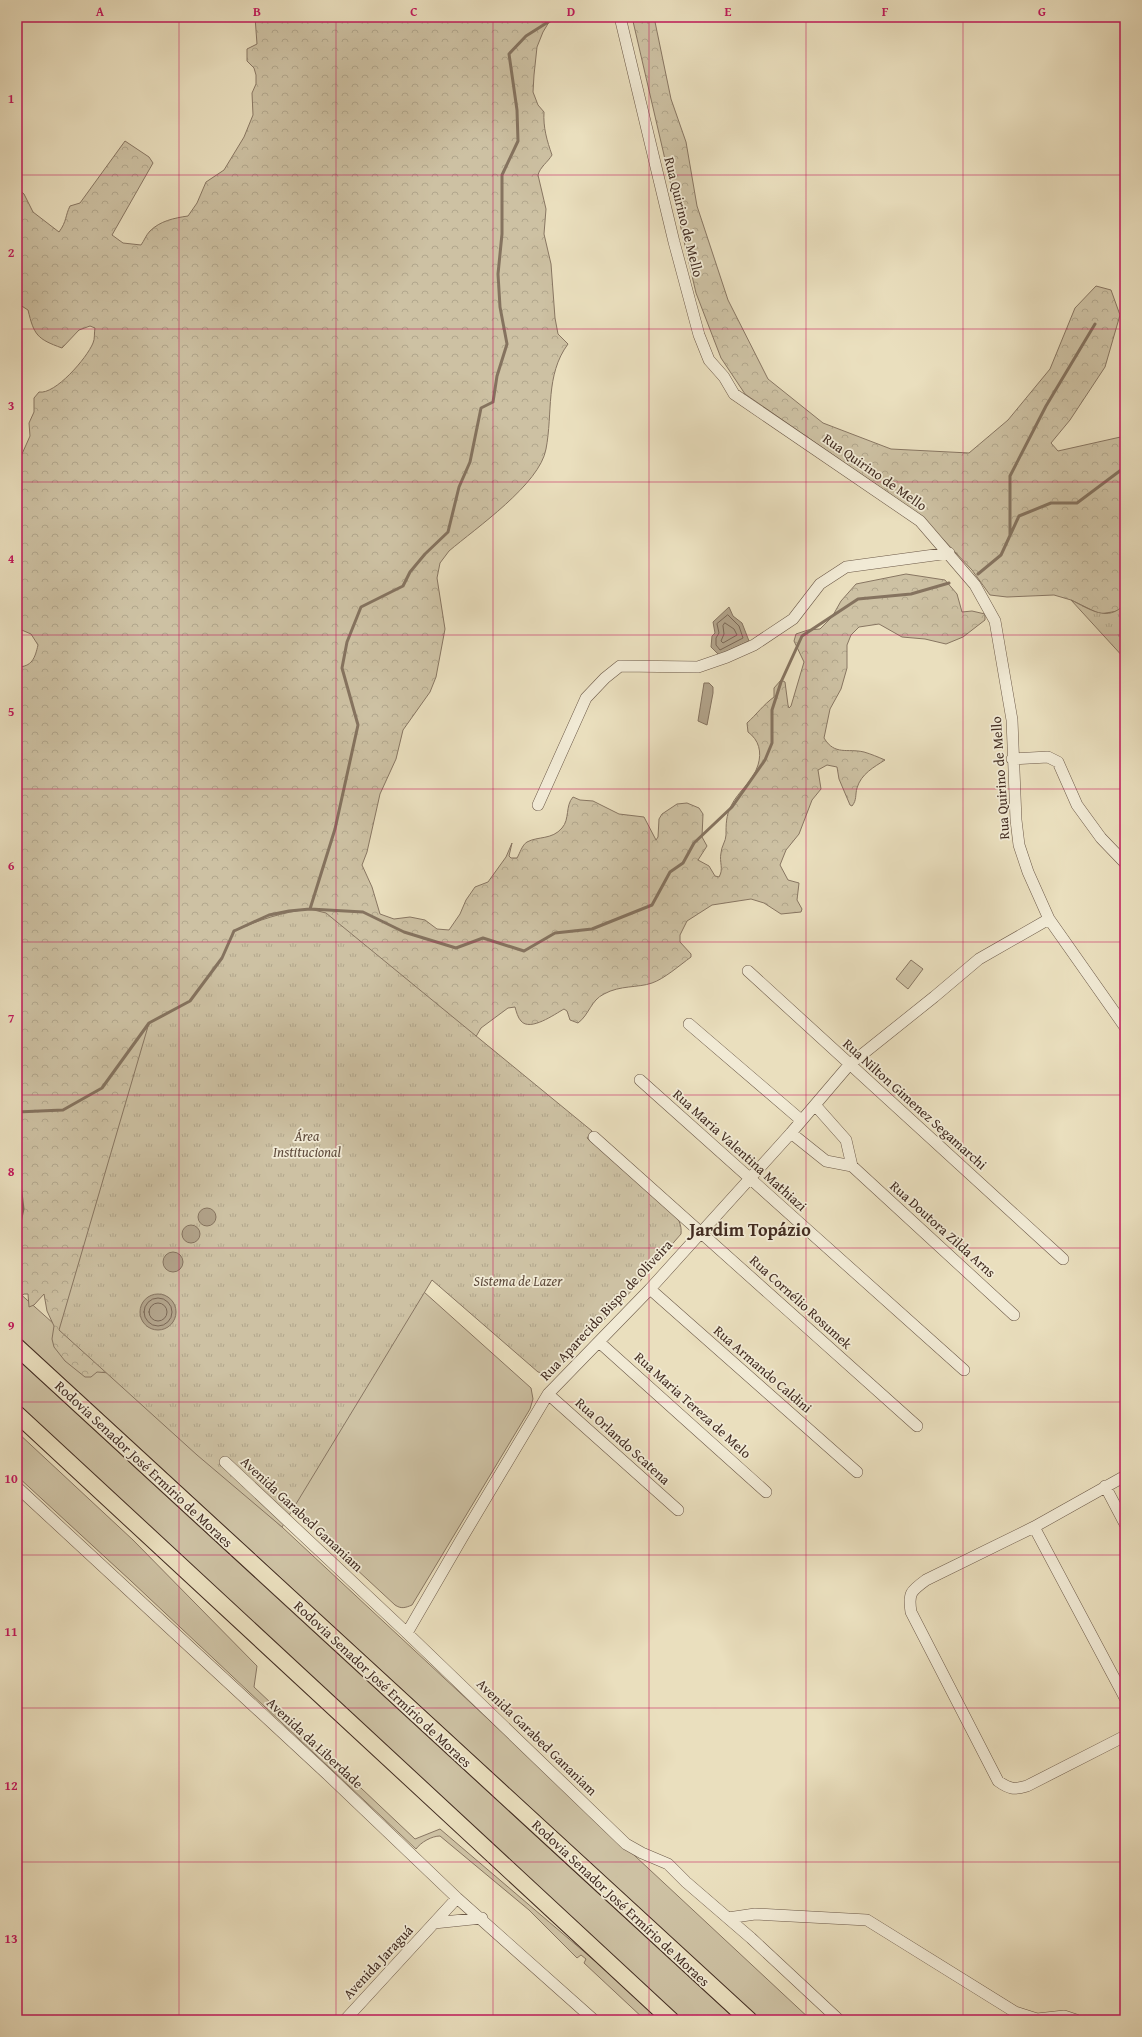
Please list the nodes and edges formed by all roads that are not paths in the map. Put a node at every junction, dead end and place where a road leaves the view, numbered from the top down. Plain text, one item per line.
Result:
1 (620, 17) edge
2 (949, 553) junction
3 (1012, 759) junction
4 (538, 805) dead end
5 (1123, 857) edge
6 (1050, 920) junction
7 (748, 971) dead end
8 (689, 1024) dead end
9 (1125, 1027) edge
10 (849, 1065) junction
11 (640, 1080) dead end
12 (815, 1105) junction
13 (801, 1120) junction
14 (791, 1133) junction
15 (594, 1137) dead end
16 (852, 1166) junction
17 (750, 1178) junction
18 (700, 1232) junction
19 (1063, 1258) dead end
20 (650, 1289) junction
21 (1014, 1315) dead end
22 (599, 1342) junction
23 (17, 1347) edge
24 (964, 1370) dead end
25 (548, 1394) junction
26 (17, 1414) edge
27 (917, 1426) dead end
28 (225, 1462) dead end
29 (857, 1472) dead end
30 (1125, 1476) edge
31 (1105, 1486) junction
32 (17, 1487) edge
33 (766, 1492) dead end
34 (678, 1510) dead end
35 (1125, 1524) edge
36 (1034, 1526) junction
37 (407, 1633) junction
38 (1125, 1698) edge
39 (1125, 1736) edge
40 (457, 1898) junction
41 (482, 1918) junction
42 (728, 1918) junction
43 (434, 1923) junction
44 (345, 2020) edge
45 (594, 2020) edge
46 (671, 2020) edge
47 (749, 2020) edge
48 (839, 2020) edge
49 (1079, 2020) edge

1 - 2 street, Rua Quirino de Mello
2 - 3 street, Rua Quirino de Mello
2 - 4 street
3 - 5 street
3 - 6 street, Rua Quirino de Mello
6 - 9 street, Rua Quirino de Mello
6 - 10 street, Rua Aparecido Bispo de Oliveira
7 - 10 street, Rua Nilton Gimenez Segamarchi
8 - 13 street
10 - 12 street, Rua Aparecido Bispo de Oliveira
10 - 19 street, Rua Nilton Gimenez Segamarchi
11 - 17 street, Rua Maria Valentina Mathiazi
12 - 13 street, Rua Aparecido Bispo de Oliveira
12 - 16 street
13 - 14 street, Rua Aparecido Bispo de Oliveira
14 - 16 street
14 - 17 street, Rua Aparecido Bispo de Oliveira
15 - 18 street, Rua Cornélio Rosumek
16 - 21 street, Rua Doutora Zilda Arns
17 - 18 street, Rua Aparecido Bispo de Oliveira
17 - 24 street, Rua Maria Valentina Mathiazi
18 - 20 street, Rua Aparecido Bispo de Oliveira
18 - 27 street, Rua Cornélio Rosumek
20 - 22 street, Rua Aparecido Bispo de Oliveira
20 - 29 street, Rua Armando Caldini
22 - 25 street, Rua Aparecido Bispo de Oliveira
22 - 33 street, Rua Maria Tereza de Melo
23 - 47 highway, Rodovia Senador José Ermírio de Moraes
25 - 34 street, Rua Orlando Scatena
25 - 37 street, Rua Aparecido Bispo de Oliveira
26 - 46 highway
28 - 37 street, Avenida Garabed Gananiam
30 - 31 street
31 - 35 street
31 - 36 street
32 - 40 street, Avenida da Liberdade
36 - 38 street
36 - 39 street
37 - 42 street, Avenida Garabed Gananiam
40 - 41 street, Avenida da Liberdade
40 - 43 street, Avenida Jaraguá
41 - 43 street, Avenida Jaraguá
41 - 45 street, Avenida da Liberdade
42 - 48 street, Avenida Garabed Gananiam
42 - 49 street
43 - 44 street, Avenida Jaraguá

